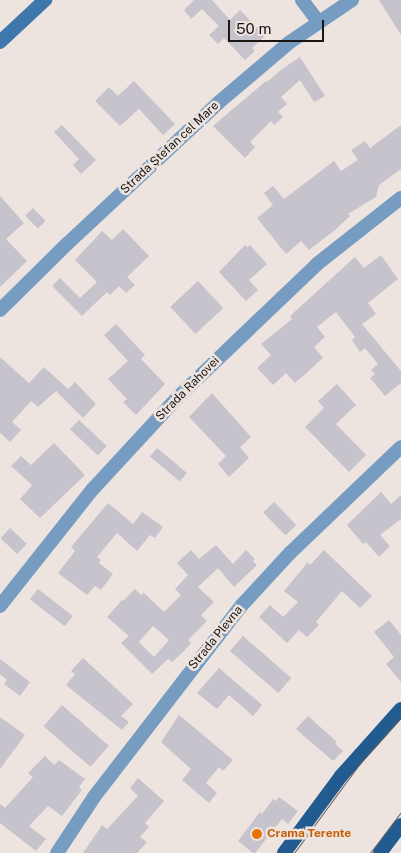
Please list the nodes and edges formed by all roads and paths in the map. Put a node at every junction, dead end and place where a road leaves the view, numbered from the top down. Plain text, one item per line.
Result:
1 (45, 0) edge
2 (302, 0) edge
3 (352, 0) edge
4 (318, 21) junction
5 (0, 42) edge
6 (401, 198) edge
7 (0, 310) edge
8 (401, 447) edge
9 (0, 606) edge
10 (401, 709) edge
11 (401, 825) edge
12 (57, 853) edge
13 (284, 853) edge
14 (380, 853) edge

1 - 5 main road
2 - 4 street
3 - 4 street, Strada Ștefan cel Mare
4 - 7 street, Strada Ștefan cel Mare
6 - 9 street, Strada Rahovei
8 - 12 street, Strada Plevna
10 - 13 main road
11 - 14 main road

